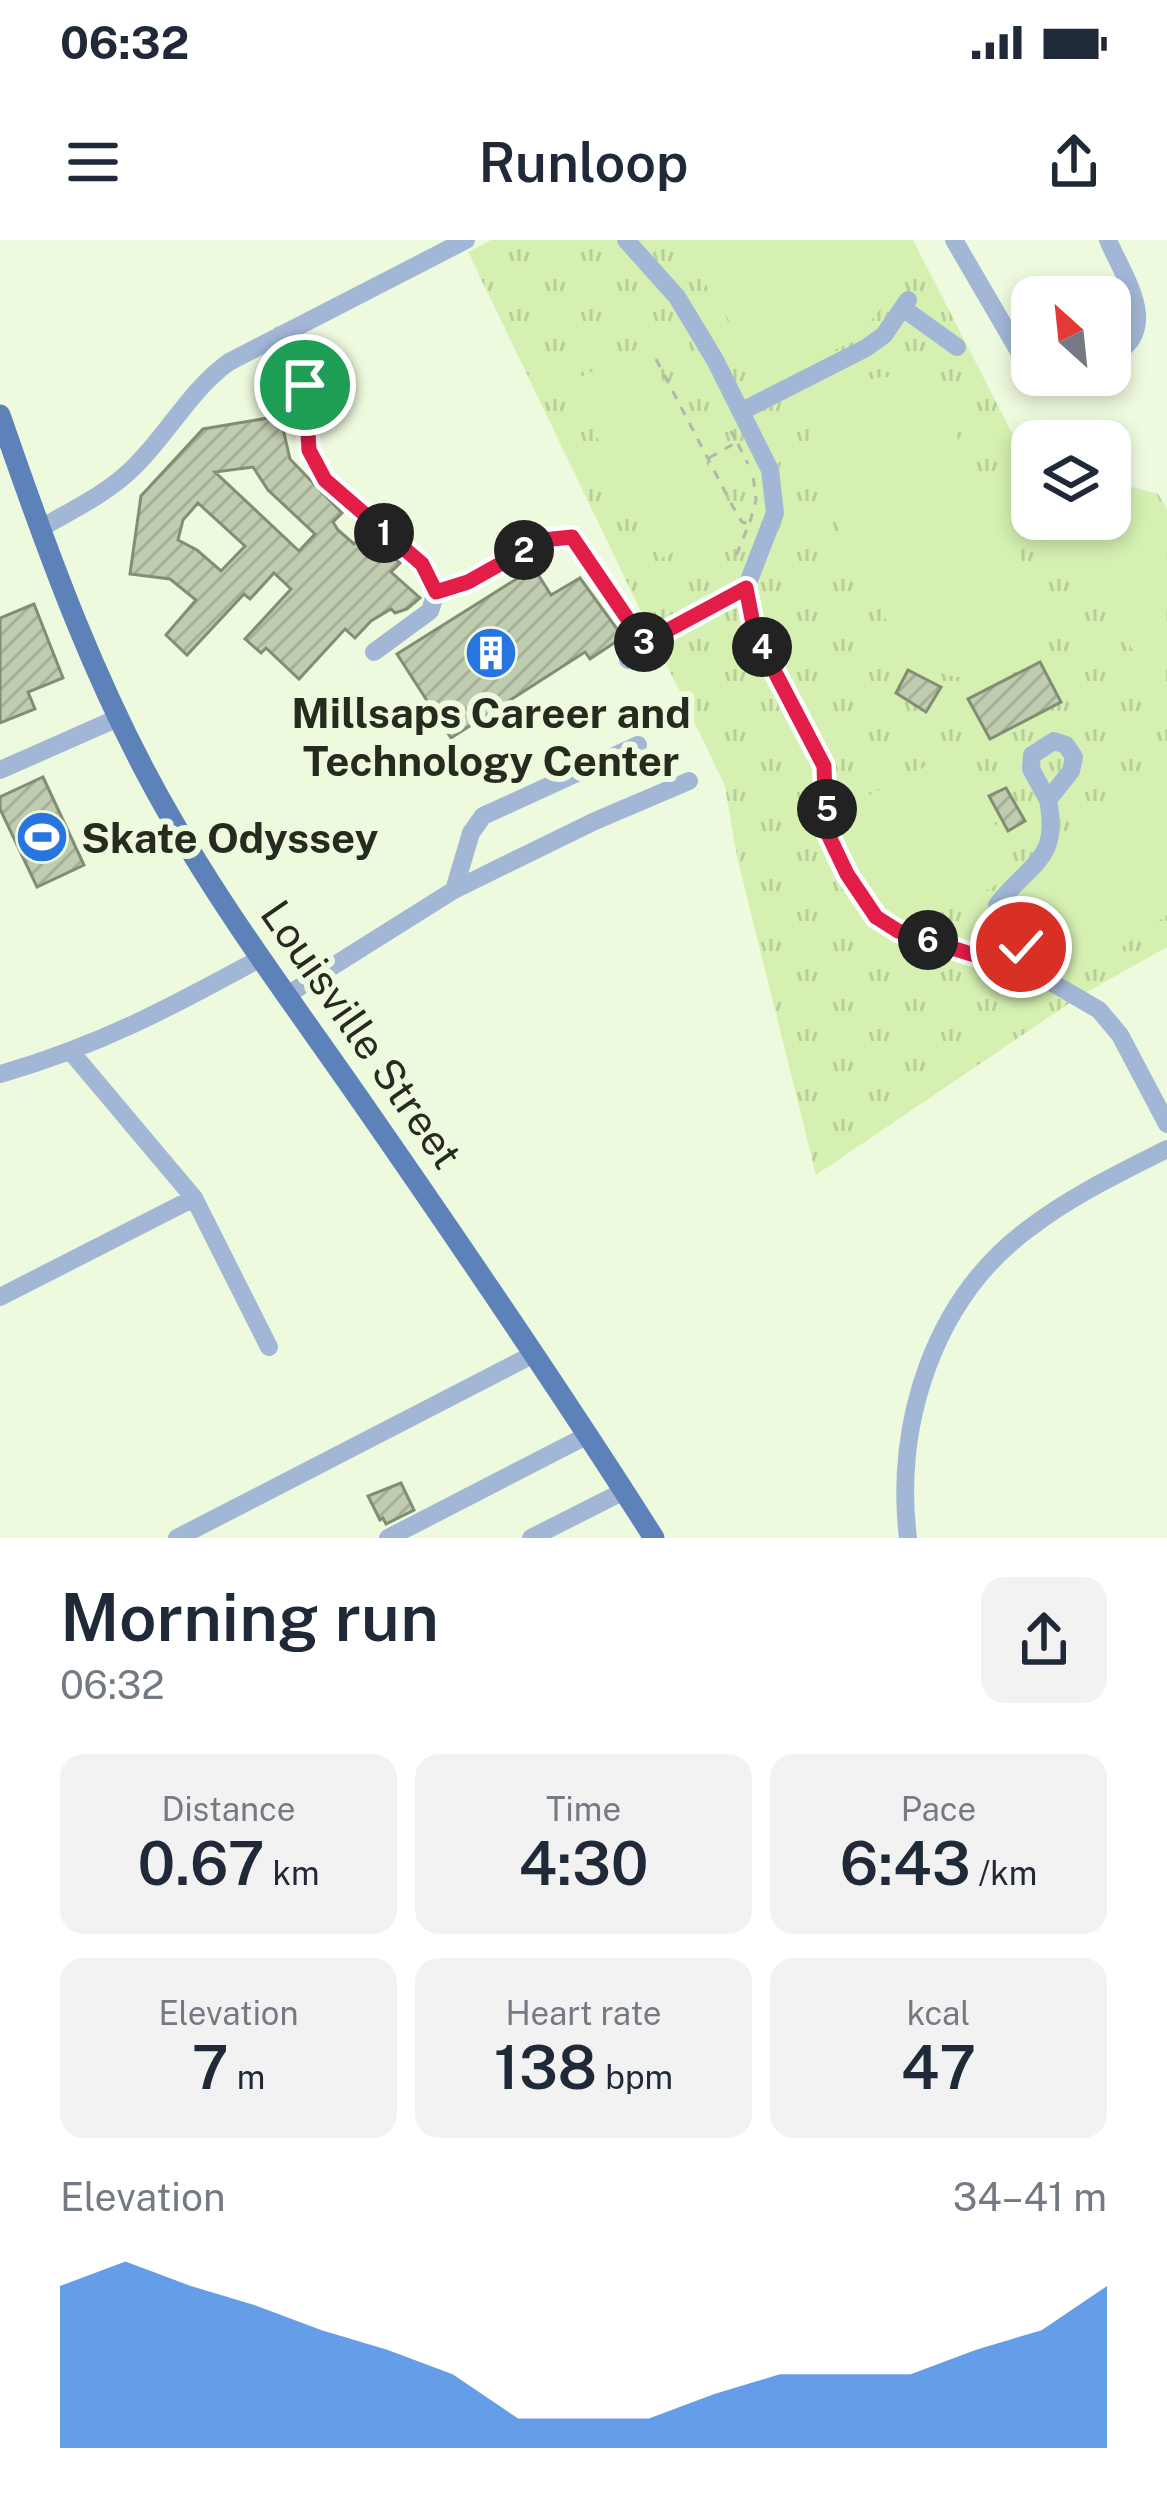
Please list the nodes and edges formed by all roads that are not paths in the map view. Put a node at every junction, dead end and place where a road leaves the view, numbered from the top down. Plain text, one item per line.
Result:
1 (466, 240) edge
2 (626, 240) edge
3 (955, 240) edge
4 (1108, 240) edge
5 (1123, 276) edge
6 (1131, 295) edge
7 (280, 335) junction
8 (1011, 337) edge
9 (1131, 341) edge
10 (957, 347) dead end
11 (0, 415) edge
12 (735, 418) junction
13 (39, 529) junction
14 (746, 588) junction
15 (436, 592) junction
16 (644, 643) junction
17 (374, 652) dead end
18 (628, 660) dead end
19 (118, 718) junction
20 (638, 745) dead end
21 (0, 770) edge
22 (689, 781) dead end
23 (1048, 800) dead end
24 (454, 890) junction
25 (261, 958) junction
26 (1022, 970) junction
27 (287, 995) junction
28 (72, 1053) junction
29 (0, 1075) edge
30 (1167, 1124) edge
31 (1167, 1149) edge
32 (194, 1198) junction
33 (0, 1297) edge
34 (269, 1347) dead end
35 (534, 1354) junction
36 (588, 1435) junction
37 (624, 1491) junction
38 (177, 1538) edge
39 (388, 1538) edge
40 (531, 1538) edge
41 (653, 1538) edge
42 (908, 1538) edge

1 - 7 street
2 - 12 street
3 - 8 street
4 - 5 street
6 - 9 street
7 - 13 street
7 - 15 street
10 - 12 street
11 - 13 main road, Louisville Street
12 - 14 street
13 - 19 main road, Louisville Street
14 - 16 street
14 - 26 street
15 - 16 street
15 - 17 street
16 - 18 street
19 - 21 street
19 - 25 main road, Louisville Street
20 - 24 street
22 - 24 street
23 - 26 street
24 - 27 street
25 - 27 main road, Louisville Street
25 - 28 street
26 - 30 street
27 - 35 main road, Louisville Street
28 - 29 street
28 - 32 street
31 - 42 street
32 - 33 street
32 - 34 street
35 - 36 main road, Louisville Street
35 - 38 street
36 - 37 main road, Louisville Street
36 - 39 street
37 - 40 street
37 - 41 main road, Louisville Street

